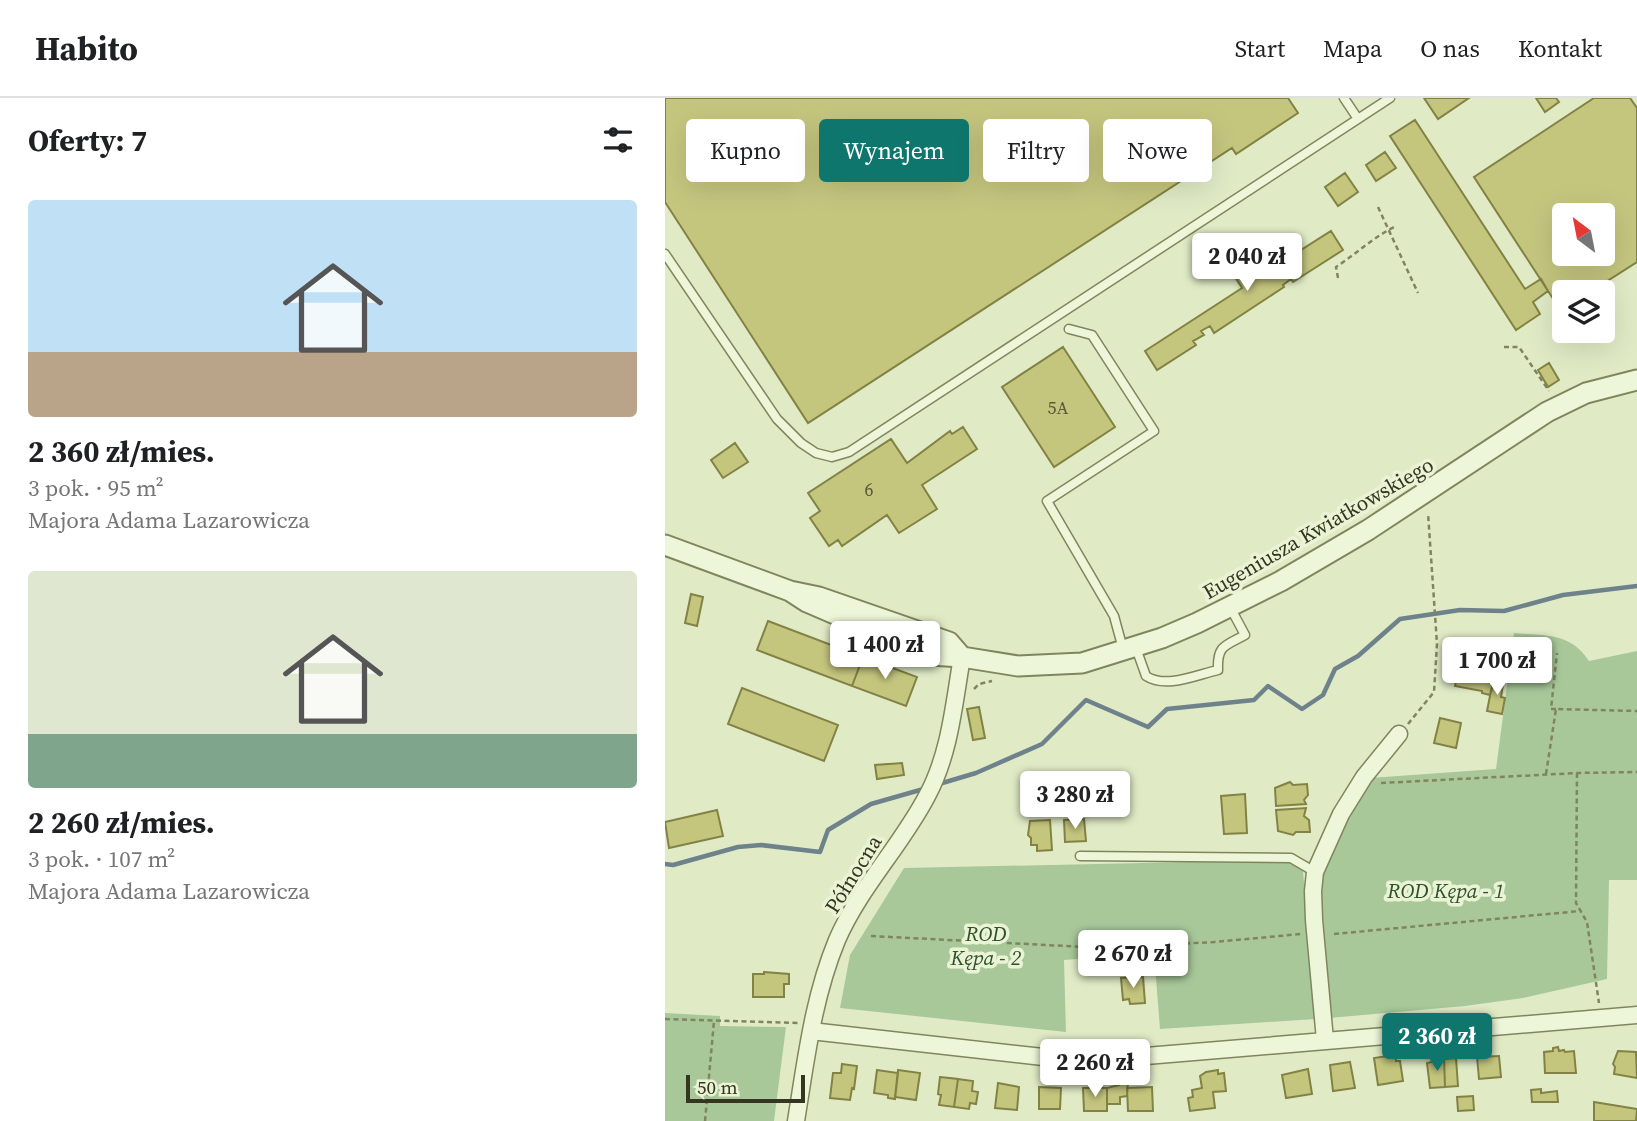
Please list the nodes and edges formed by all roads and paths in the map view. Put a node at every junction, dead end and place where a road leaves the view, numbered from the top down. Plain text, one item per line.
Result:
1 (1344, 98) edge
2 (1390, 98) edge
3 (1358, 119) junction
4 (1378, 207) dead end
5 (1396, 226) dead end
6 (1388, 229) junction
7 (665, 254) edge
8 (1338, 278) dead end
9 (1418, 293) dead end
10 (1069, 329) dead end
11 (1504, 347) dead end
12 (1637, 380) edge
13 (1553, 396) dead end
14 (1421, 497) junction
15 (665, 545) edge
16 (1230, 607) junction
17 (1130, 650) junction
18 (1557, 653) dead end
19 (963, 657) junction
20 (997, 681) dead end
21 (956, 690) junction
22 (1556, 709) junction
23 (1637, 711) edge
24 (1399, 734) joint
25 (1637, 772) edge
26 (1577, 773) junction
27 (1546, 774) junction
28 (1360, 783) junction
29 (1080, 856) dead end
30 (1315, 872) junction
31 (1580, 911) junction
32 (1315, 933) junction
33 (1333, 934) dead end
34 (871, 936) dead end
35 (1637, 1015) edge
36 (1600, 1017) junction
37 (665, 1019) edge
38 (714, 1021) junction
39 (811, 1027) junction
40 (1325, 1040) junction
41 (705, 1121) edge
42 (796, 1121) edge

1 - 3 lane
2 - 3 lane
3 - 7 lane
4 - 6 path
5 - 6 path
6 - 8 path
6 - 9 path
10 - 17 lane
11 - 13 path
12 - 14 street, Eugeniusza Kwiatkowskiego
14 - 16 street, Eugeniusza Kwiatkowskiego
14 - 24 path
15 - 19 street, Eugeniusza Kwiatkowskiego
16 - 17 street, Eugeniusza Kwiatkowskiego
16 - 17 lane
17 - 19 street, Eugeniusza Kwiatkowskiego
18 - 22 path
19 - 21 street, Północna
20 - 21 path
21 - 39 street, Północna
22 - 23 path
22 - 27 path
24 - 28 street
25 - 26 path
26 - 27 path
26 - 31 path
27 - 28 path
28 - 30 street
29 - 30 lane
30 - 32 street
31 - 33 path
31 - 36 path
32 - 34 path
32 - 40 street
35 - 36 street
36 - 40 street
37 - 38 path
38 - 39 path
38 - 41 path
39 - 40 street
39 - 42 street, Północna

